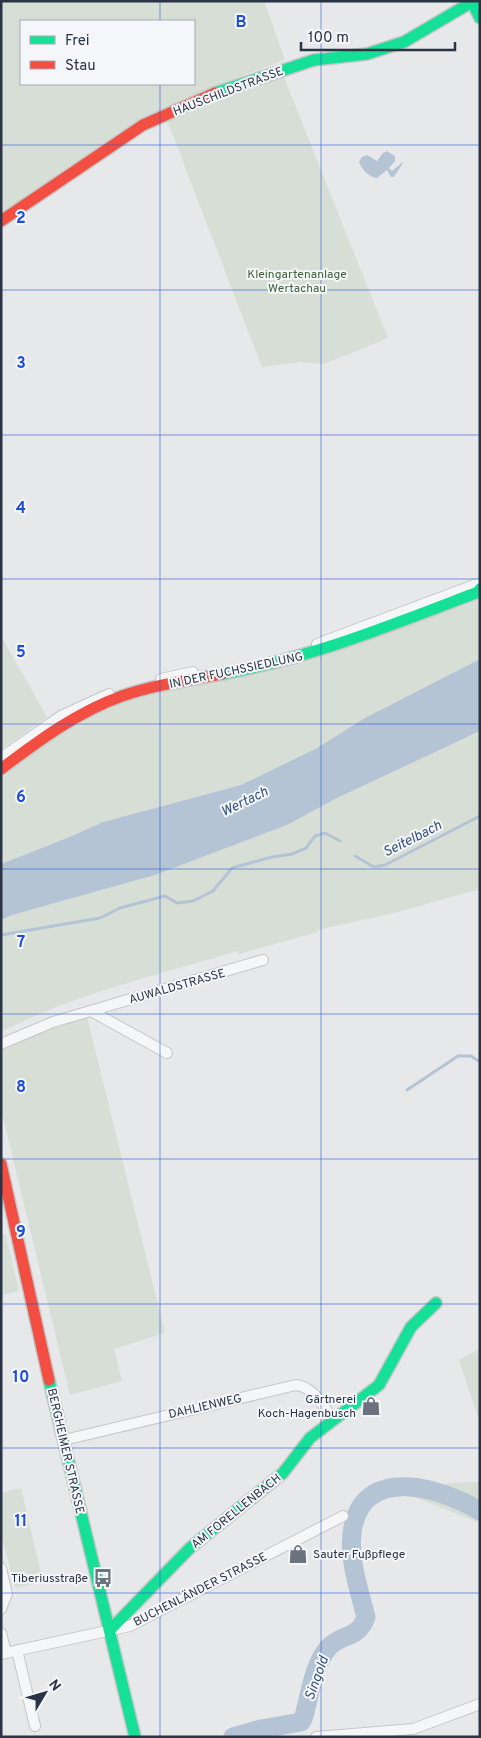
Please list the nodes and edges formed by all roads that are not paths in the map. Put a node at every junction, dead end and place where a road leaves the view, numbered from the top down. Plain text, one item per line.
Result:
1 (472, 2) edge
2 (480, 18) edge
3 (1, 221) edge
4 (480, 588) edge
5 (1, 758) edge
6 (1, 769) edge
7 (263, 960) dead end
8 (91, 1011) junction
9 (1, 1044) edge
10 (167, 1053) dead end
11 (1, 1164) edge
12 (12, 1215) junction
13 (1, 1219) edge
14 (436, 1303) dead end
15 (333, 1419) junction
16 (64, 1440) junction
17 (343, 1516) dead end
18 (1, 1568) edge
19 (1, 1610) edge
20 (110, 1630) junction
21 (1, 1633) edge
22 (17, 1650) junction
23 (3, 1653) edge
24 (480, 1704) edge
25 (35, 1726) dead end
26 (135, 1737) edge
27 (316, 1737) edge

1 - 2 street
1 - 3 street, HAUSCHILDSTRASSE
4 - 5 street, IN DER FUCHSSIEDLUNG
4 - 6 street, IN DER FUCHSSIEDLUNG
7 - 8 street, AUWALDSTRASSE
8 - 9 street, AUWALDSTRASSE
8 - 10 street
11 - 12 street, BERGHEIMER STRASSE
12 - 13 street
12 - 16 street, BERGHEIMER STRASSE
14 - 15 street, AM FORELLENBACH
15 - 16 street, DAHLIENWEG
15 - 20 street, AM FORELLENBACH
16 - 20 street, BERGHEIMER STRASSE
17 - 20 street, BUCHENLÄNDER STRASSE
18 - 19 street
20 - 22 street
20 - 26 street, BERGHEIMER STRASSE
21 - 23 street
22 - 23 street
22 - 25 street
24 - 27 street

